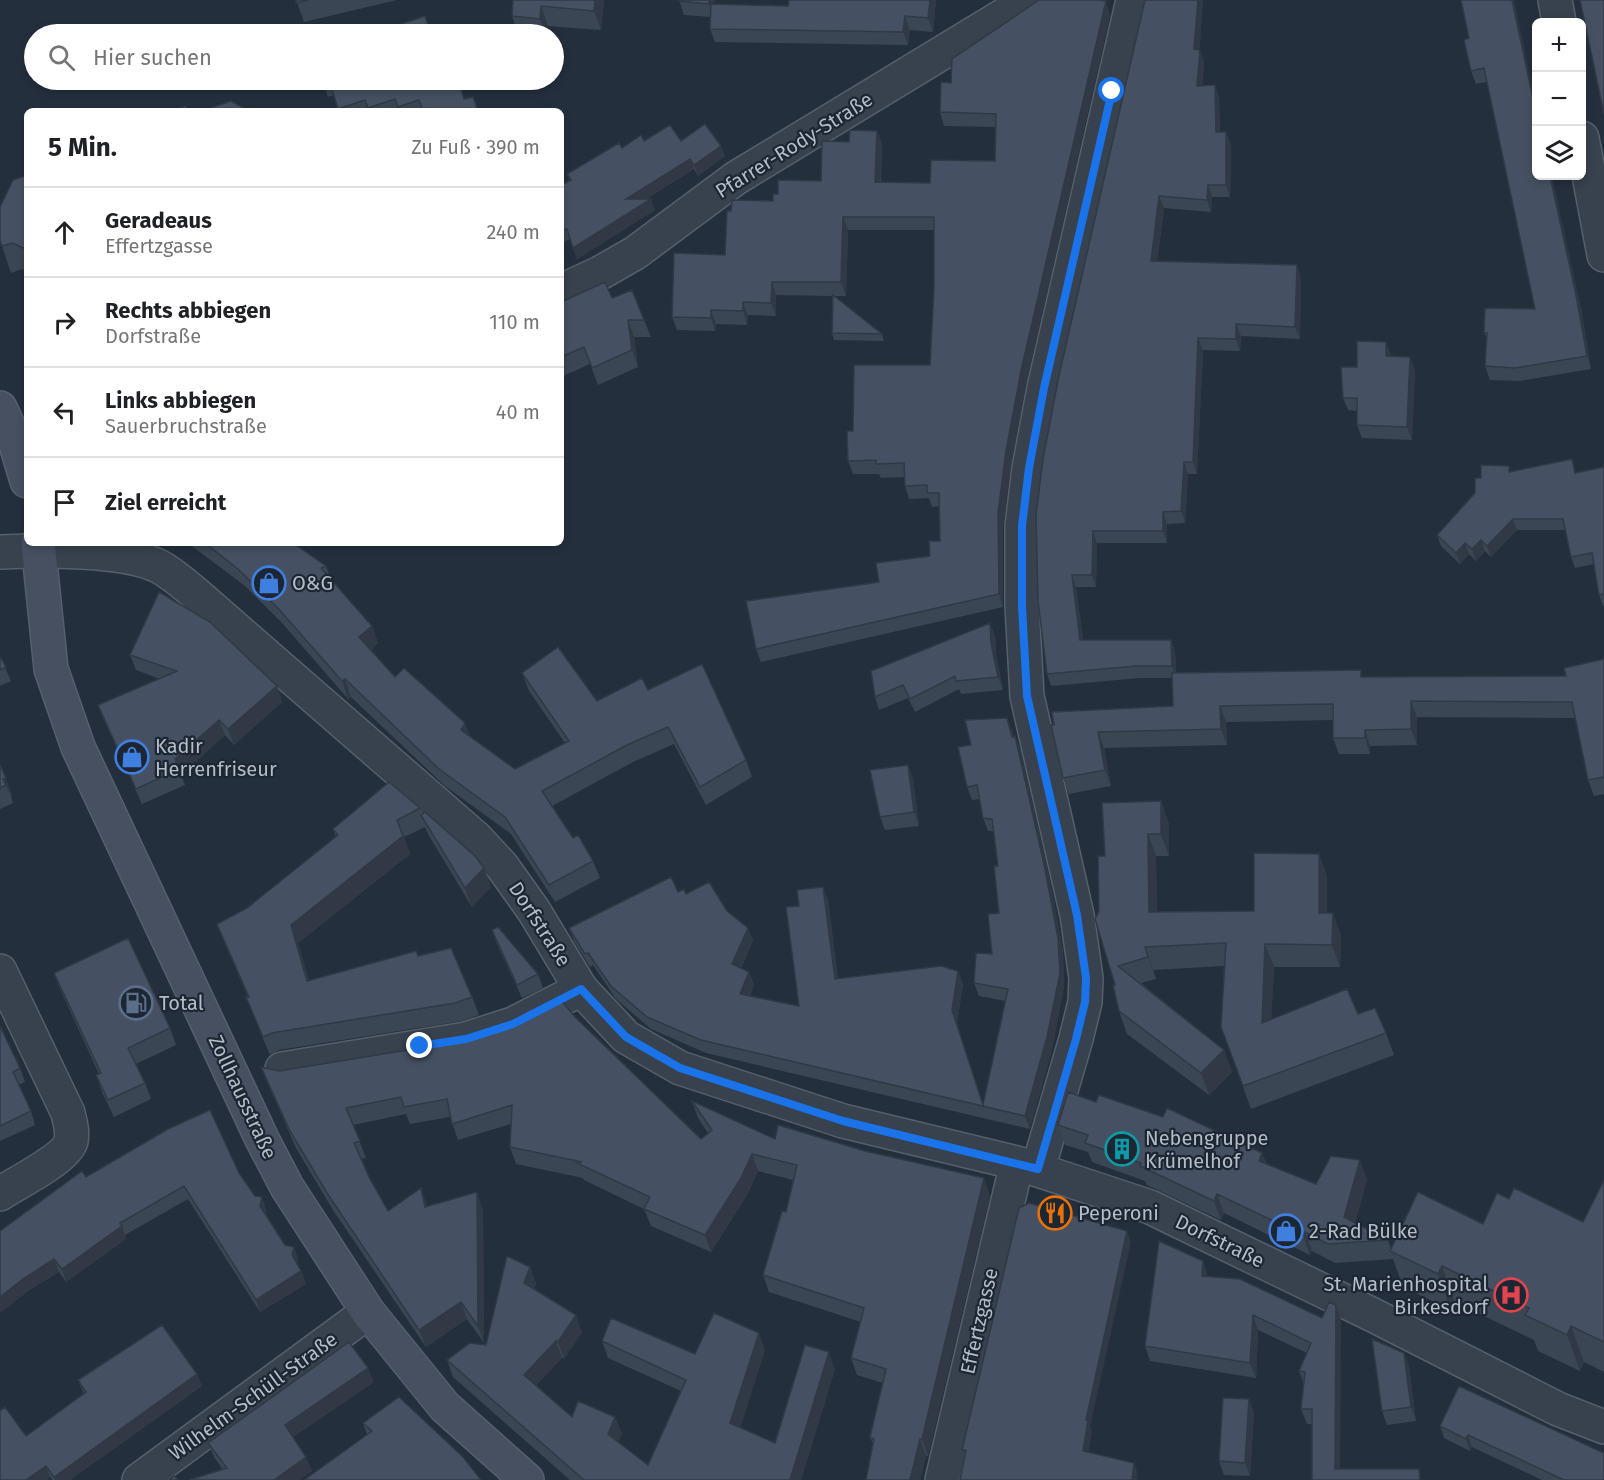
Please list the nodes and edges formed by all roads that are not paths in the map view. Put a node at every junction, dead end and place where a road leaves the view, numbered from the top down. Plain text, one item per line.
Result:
1 (1029, 0) edge
2 (1133, 0) edge
3 (1555, 0) edge
4 (1558, 18) edge
5 (1586, 163) edge
6 (1604, 255) edge
7 (564, 290) edge
8 (0, 408) edge
9 (21, 446) edge
10 (24, 464) edge
11 (38, 547) edge
12 (133, 548) edge
13 (0, 552) edge
14 (0, 971) edge
15 (581, 989) junction
16 (282, 1069) edge
17 (1027, 1166) junction
18 (0, 1194) edge
19 (368, 1312) junction
20 (1604, 1427) edge
21 (138, 1480) edge
22 (527, 1480) edge
23 (942, 1480) edge

1 - 7 street, Pfarrer-Rody-Straße
2 - 17 street, Effertzgasse
3 - 4 street
5 - 6 street
8 - 9 street
9 - 10 street
11 - 12 street, Dorfstraße
11 - 13 street, Dorfstraße
11 - 19 street, Zollhausstraße
12 - 15 street, Dorfstraße
14 - 18 street
15 - 16 street
15 - 17 street, Dorfstraße
17 - 20 street, Dorfstraße
17 - 23 street, Effertzgasse
19 - 21 street, Wilhelm-Schüll-Straße
19 - 22 street, Zollhausstraße

